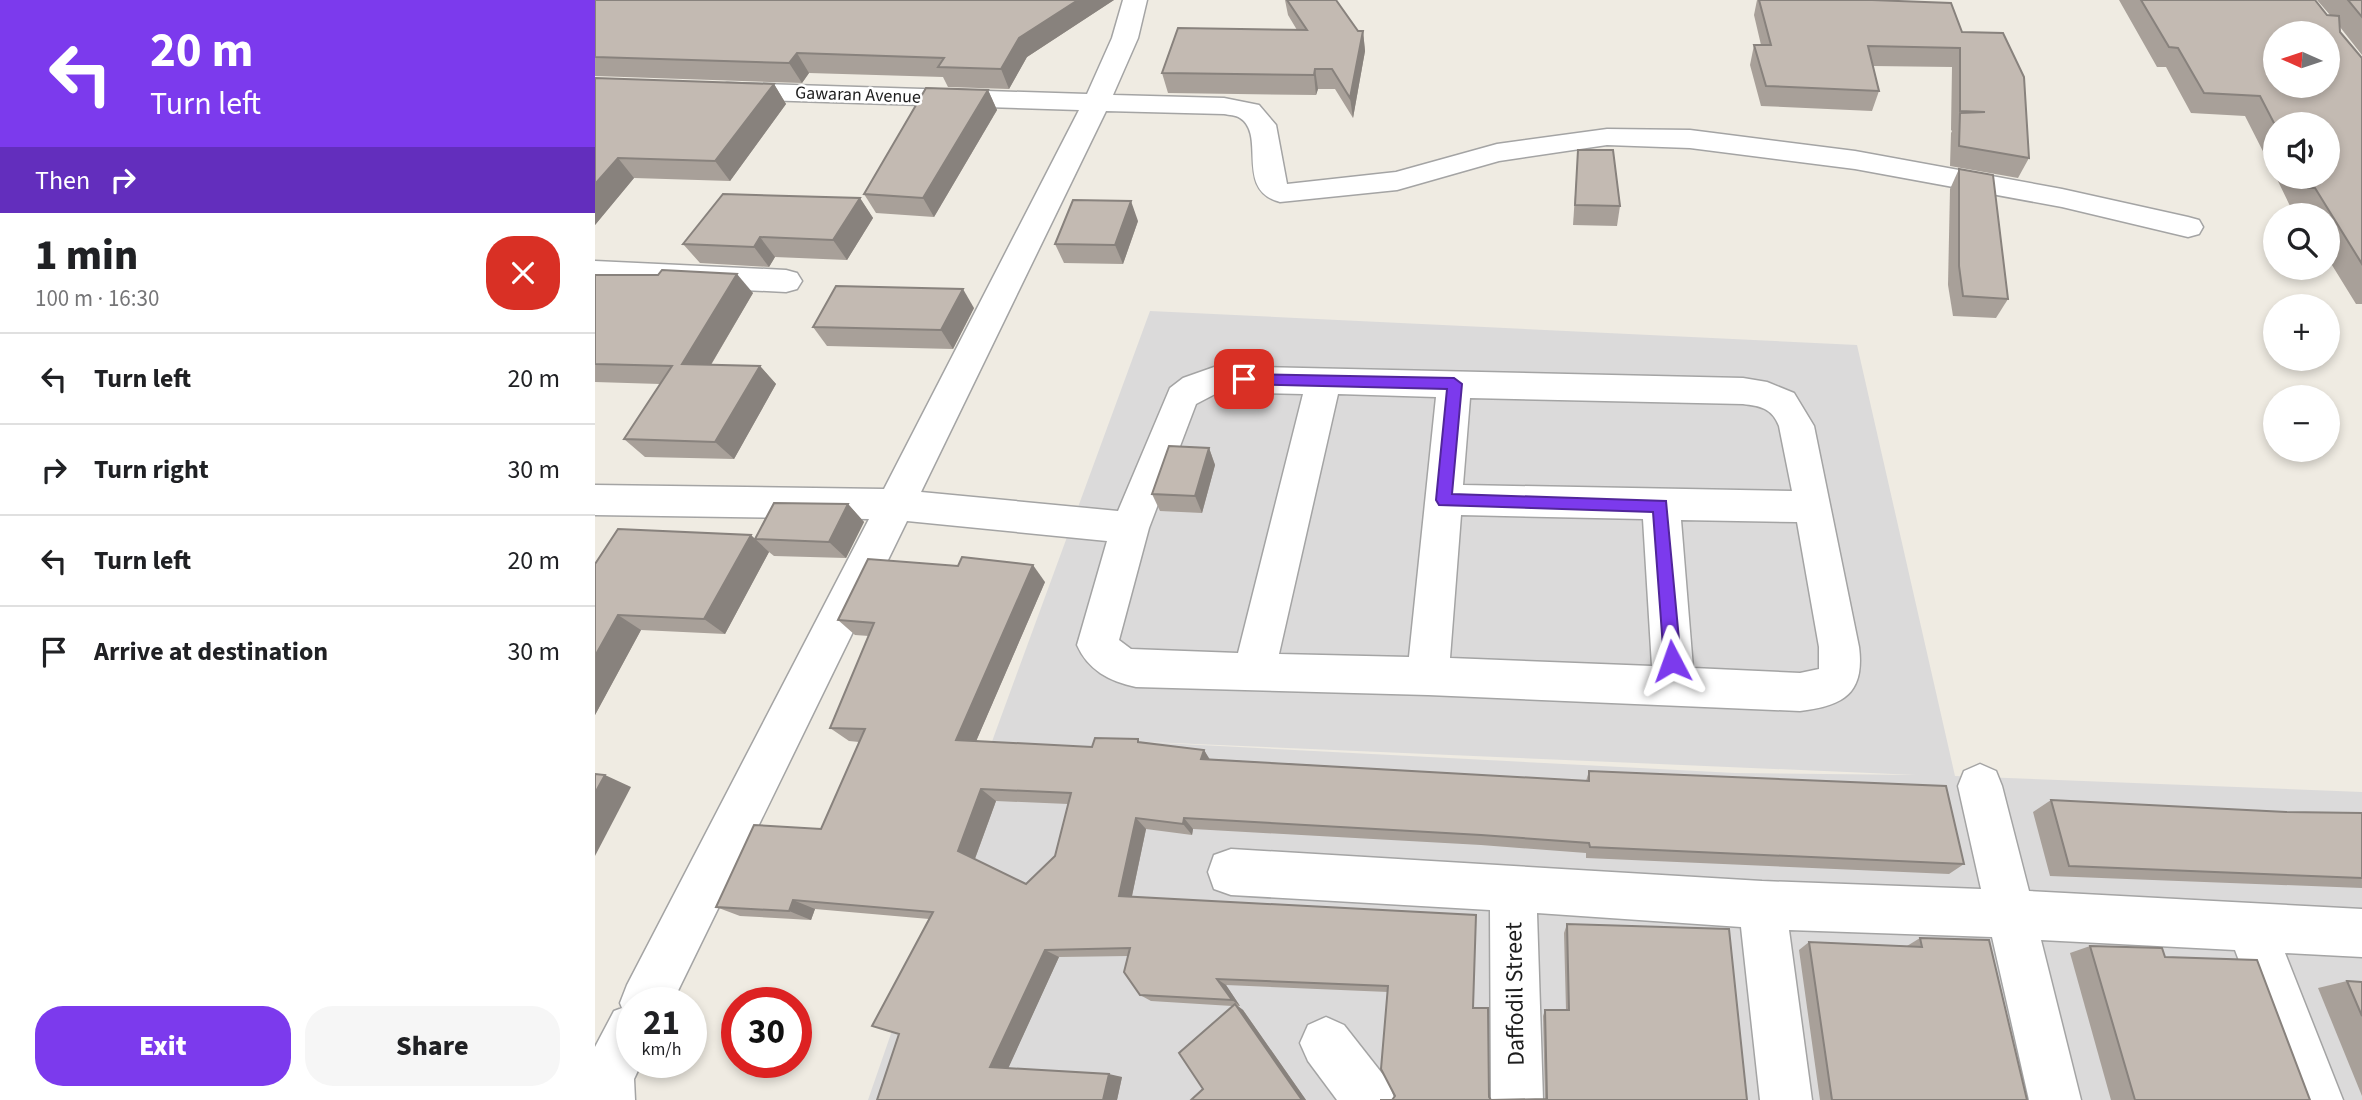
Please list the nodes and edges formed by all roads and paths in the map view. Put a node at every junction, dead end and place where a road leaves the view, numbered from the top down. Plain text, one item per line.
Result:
1 (1135, 0) edge
2 (706, 90) edge
3 (1096, 102) junction
4 (2188, 227) dead end
5 (595, 272) edge
6 (786, 281) dead end
7 (1324, 380) junction
8 (1454, 384) junction
9 (595, 500) edge
10 (1444, 500) junction
11 (894, 504) junction
12 (1661, 506) junction
13 (1813, 508) junction
14 (1129, 528) junction
15 (1254, 673) junction
16 (1428, 676) junction
17 (1674, 687) junction
18 (1980, 786) dead end
19 (1231, 872) dead end
20 (1513, 888) junction
21 (1762, 905) junction
22 (2010, 914) junction
23 (2251, 927) junction
24 (2362, 933) edge
25 (653, 987) edge
26 (1326, 1043) dead end
27 (616, 1060) edge
28 (609, 1100) edge
29 (1370, 1100) edge
30 (1517, 1100) edge
31 (1786, 1100) edge
32 (2055, 1100) edge
33 (2317, 1100) edge

1 - 3 street
2 - 3 street, Gawaran Avenue
3 - 4 street, Gawaran Avenue
3 - 11 street
5 - 6 street
7 - 8 street
7 - 14 street
7 - 15 street
8 - 10 street
8 - 13 street
9 - 11 street
10 - 12 street
10 - 16 street
11 - 14 street
11 - 25 street
12 - 13 street
12 - 17 street
13 - 17 street
14 - 15 street
15 - 16 street
16 - 17 street
18 - 22 street
19 - 20 street
20 - 21 street
20 - 30 street, Daffodil Street
21 - 22 street
21 - 31 street
22 - 23 street
22 - 32 street
23 - 24 street
23 - 33 street
26 - 29 street
27 - 28 street

